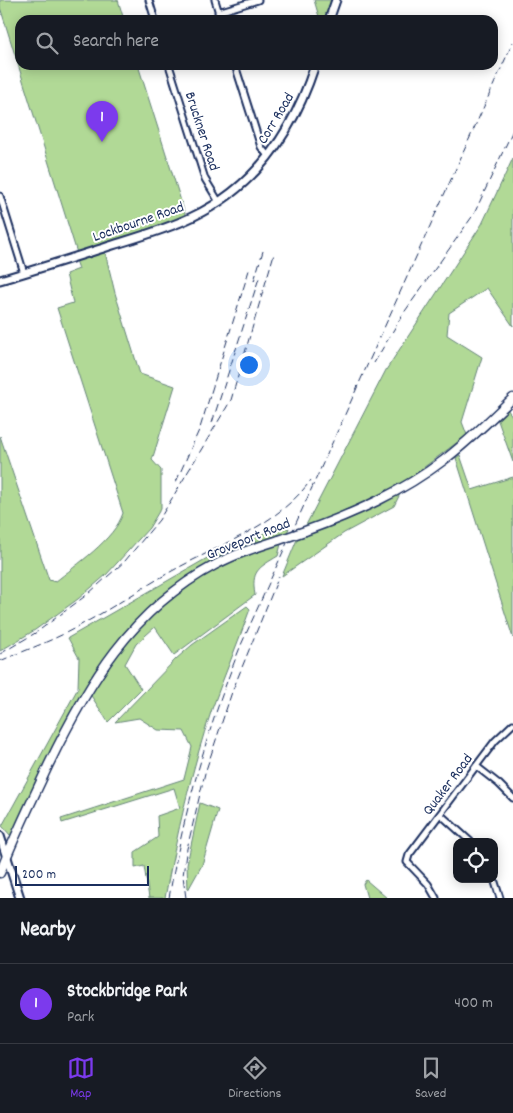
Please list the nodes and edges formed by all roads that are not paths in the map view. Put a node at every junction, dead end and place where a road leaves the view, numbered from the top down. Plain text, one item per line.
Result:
1 (149, 0) edge
2 (214, 0) edge
3 (258, 0) edge
4 (336, 0) edge
5 (218, 12) junction
6 (154, 15) edge
7 (219, 15) edge
8 (331, 15) edge
9 (171, 70) edge
10 (237, 70) edge
11 (313, 70) edge
12 (268, 156) junction
13 (0, 196) edge
14 (219, 202) junction
15 (24, 273) junction
16 (0, 280) edge
17 (513, 398) edge
18 (513, 724) edge
19 (476, 766) junction
20 (513, 798) edge
21 (440, 814) junction
22 (0, 836) edge
23 (467, 838) edge
24 (6, 856) junction
25 (0, 873) edge
26 (495, 883) edge
27 (20, 898) edge
28 (436, 898) edge
29 (500, 898) edge

1 - 6 street
2 - 5 street
3 - 5 street
4 - 8 street
5 - 7 street
9 - 14 street, Bruckner Road
10 - 12 street
11 - 12 street, Corr Road
12 - 14 street, Lockbourne Road
13 - 15 street
14 - 15 street, Lockbourne Road
15 - 16 street, Lockbourne Road
17 - 24 main road, Groveport Road, bridge
18 - 19 street, Quaker Road
19 - 20 street
19 - 21 street, Quaker Road
21 - 23 street
21 - 28 street, Quaker Road
22 - 24 street
24 - 25 main road, Groveport Road
24 - 27 street
26 - 29 street

